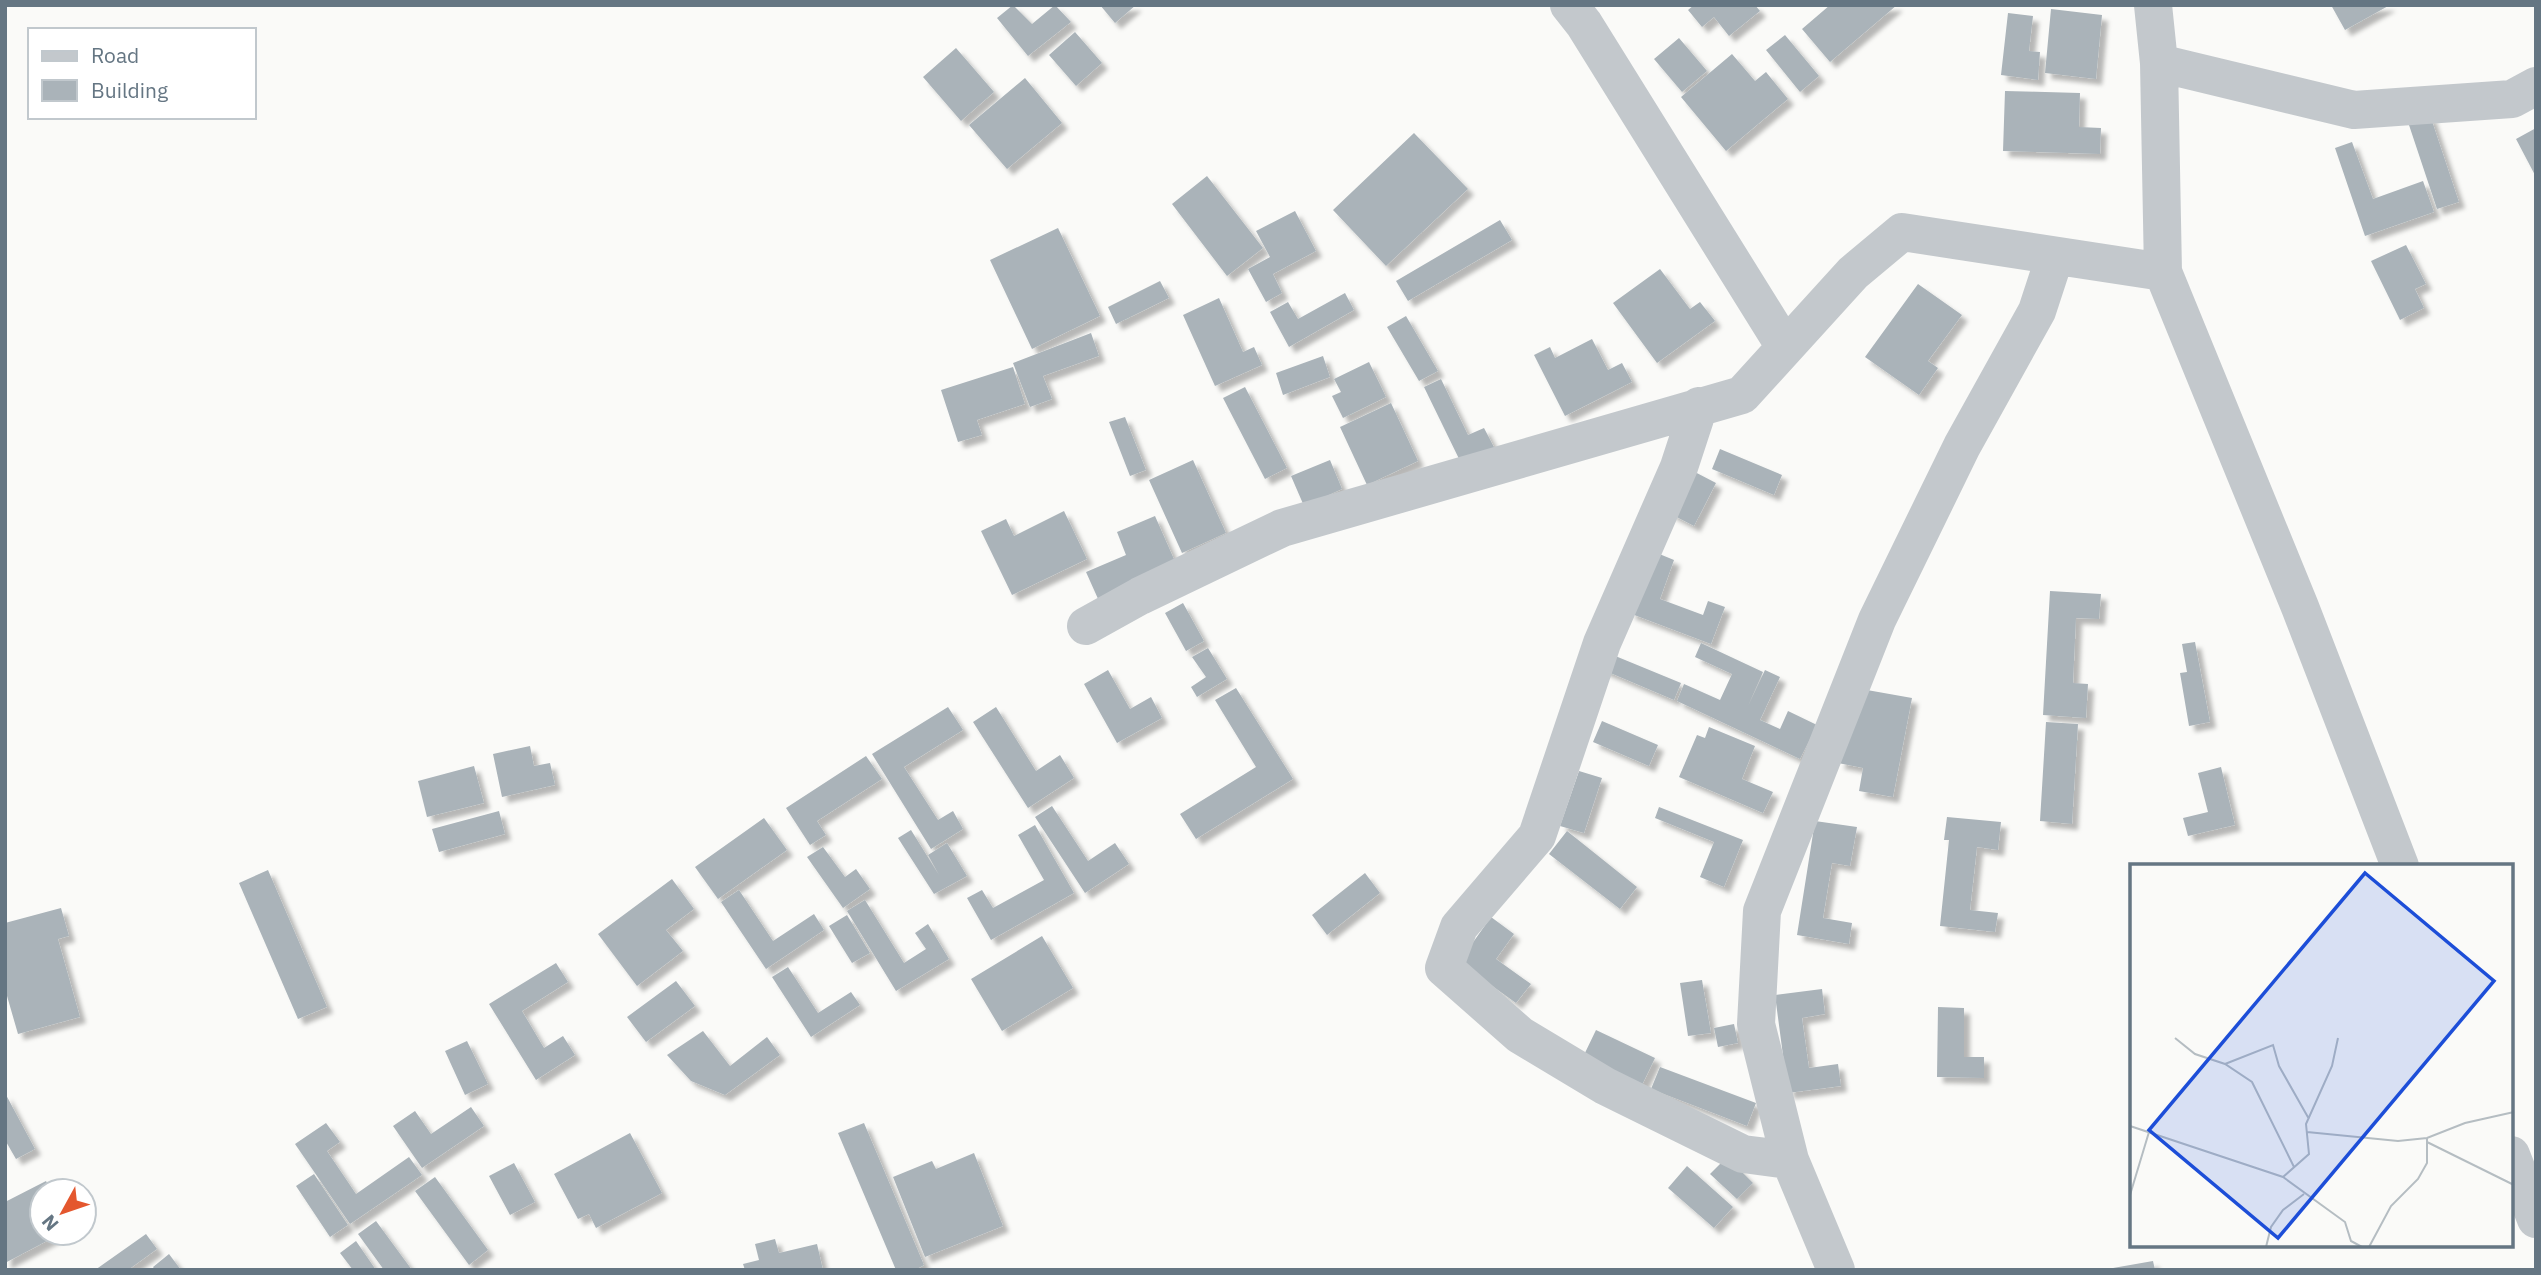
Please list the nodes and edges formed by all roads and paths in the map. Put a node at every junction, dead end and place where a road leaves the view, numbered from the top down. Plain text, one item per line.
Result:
1 (1569, 5) edge
2 (2153, 5) edge
3 (2159, 63) junction
4 (2536, 86) edge
5 (2055, 257) junction
6 (2163, 272) junction
7 (1785, 347) junction
8 (1699, 406) junction
9 (1086, 626) dead end
10 (2399, 864) edge
11 (1790, 1160) junction
12 (2513, 1160) edge
13 (2536, 1219) edge
14 (1836, 1270) edge

1 - 7 street
2 - 3 street
3 - 4 street
3 - 6 street
5 - 6 street
5 - 7 street
5 - 11 street
6 - 10 street
7 - 8 street
8 - 9 street
8 - 11 street
11 - 14 street
12 - 13 street

